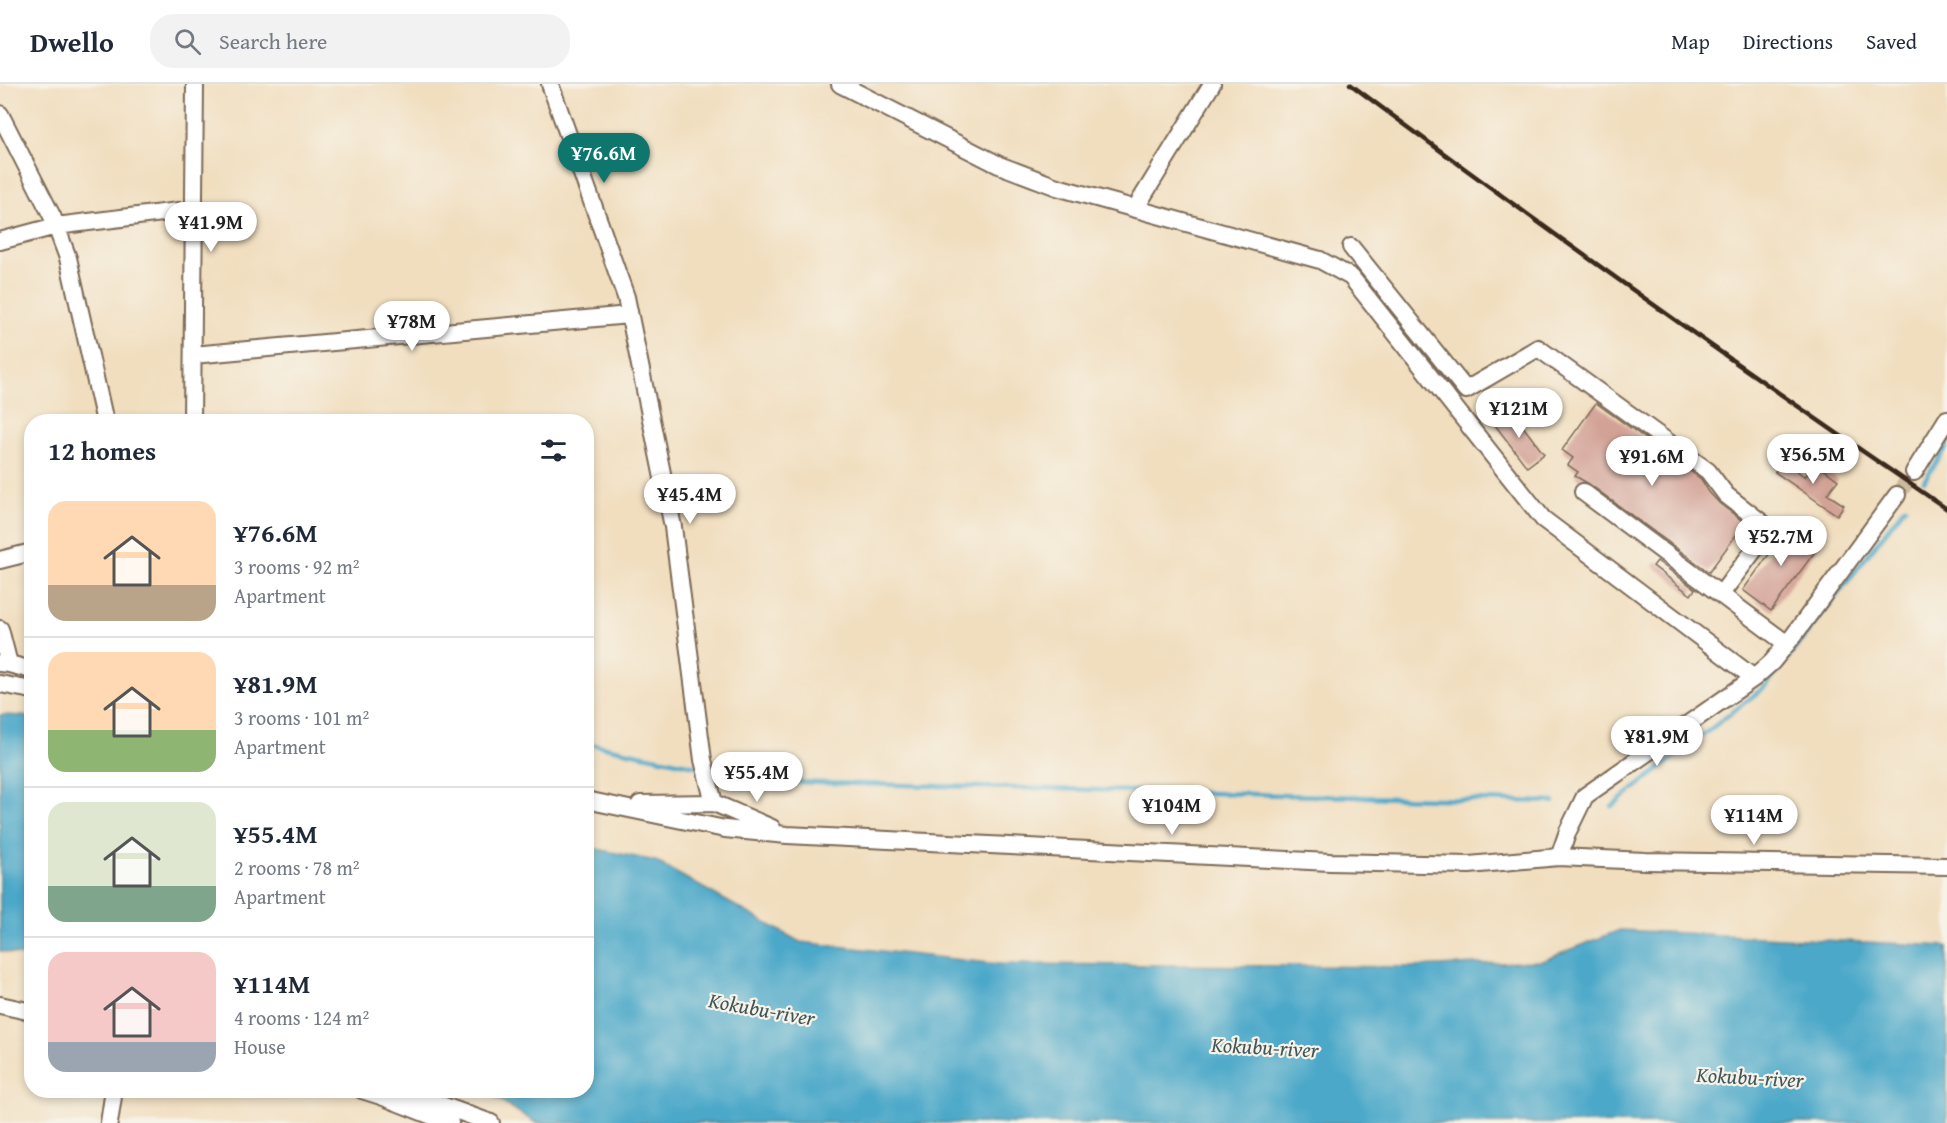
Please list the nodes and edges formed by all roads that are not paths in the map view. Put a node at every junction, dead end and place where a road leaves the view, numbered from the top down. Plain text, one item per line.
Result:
1 (195, 84) edge
2 (550, 84) edge
3 (840, 84) edge
4 (1212, 84) edge
5 (0, 114) edge
6 (195, 209) junction
7 (1136, 209) junction
8 (56, 226) junction
9 (0, 241) edge
10 (1351, 247) dead end
11 (629, 315) junction
12 (193, 355) junction
13 (103, 414) edge
14 (192, 414) edge
15 (1947, 419) edge
16 (1914, 472) tunnel mouth
17 (1583, 492) dead end
18 (1897, 495) tunnel mouth
19 (24, 554) edge
20 (0, 560) edge
21 (1721, 594) junction
22 (0, 629) edge
23 (1786, 644) junction
24 (5, 664) edge
25 (24, 668) edge
26 (1754, 678) junction
27 (0, 684) edge
28 (24, 688) edge
29 (713, 796) junction
30 (594, 802) edge
31 (608, 805) junction
32 (787, 835) junction
33 (1559, 857) junction
34 (1947, 866) edge
35 (0, 1005) edge
36 (24, 1012) edge
37 (0, 1013) edge
38 (24, 1014) edge
39 (113, 1098) edge
40 (403, 1098) edge
41 (109, 1123) edge
42 (404, 1123) edge
43 (450, 1123) edge
44 (490, 1123) edge

1 - 6 street
2 - 11 street
3 - 7 street
4 - 7 street
5 - 8 street
6 - 8 street
6 - 12 street
7 - 26 street
8 - 9 street
8 - 13 street
10 - 21 street
11 - 12 street
11 - 29 street
12 - 14 street
15 - 16 street
17 - 21 street
18 - 23 street
19 - 20 street
21 - 23 street
22 - 24 street
23 - 26 street
24 - 25 street
26 - 33 street
27 - 28 street
29 - 31 street
29 - 32 street
30 - 31 street
31 - 32 street
32 - 33 street
33 - 34 street
35 - 36 street
37 - 38 street
39 - 41 street
40 - 42 street
40 - 43 street
40 - 44 street

